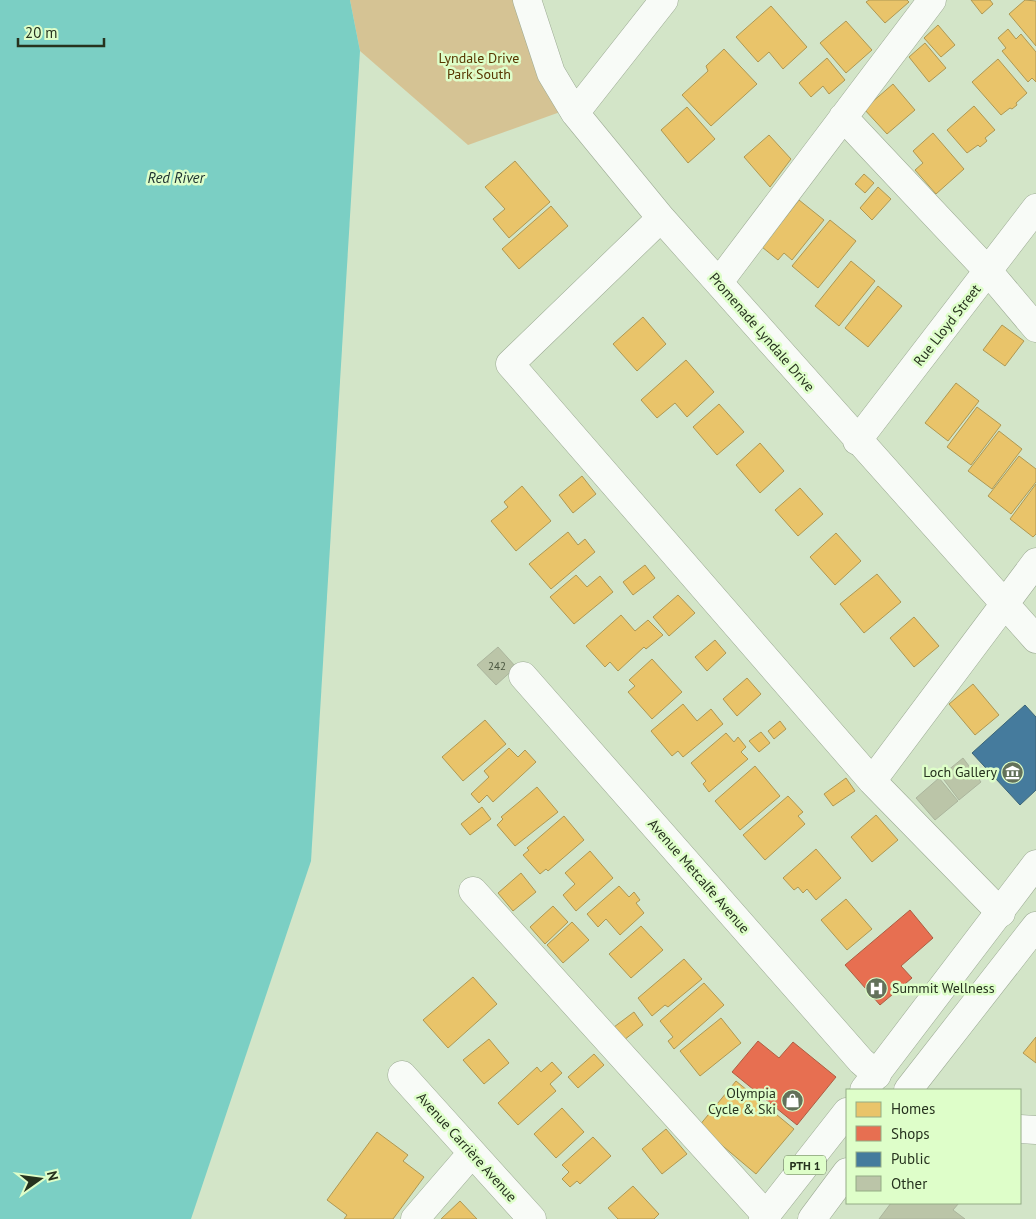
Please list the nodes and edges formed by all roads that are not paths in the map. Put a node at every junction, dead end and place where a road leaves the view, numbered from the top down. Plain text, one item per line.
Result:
1 (527, 0) edge
2 (664, 0) edge
3 (932, 0) edge
4 (575, 113) junction
5 (843, 117) junction
6 (1036, 208) edge
7 (661, 218) junction
8 (988, 271) junction
9 (719, 282) junction
10 (1036, 328) edge
11 (857, 440) junction
12 (1036, 562) edge
13 (1005, 604) junction
14 (1036, 639) edge
15 (523, 676) dead end
16 (872, 780) junction
17 (1036, 864) edge
18 (473, 891) dead end
19 (1001, 912) junction
20 (1036, 926) edge
21 (402, 1075) dead end
22 (871, 1082) edge
23 (897, 1089) edge
24 (909, 1089) edge
25 (846, 1113) edge
26 (1021, 1129) edge
27 (1036, 1130) edge
28 (472, 1153) junction
29 (846, 1173) edge
30 (764, 1217) edge
31 (415, 1219) edge
32 (532, 1219) edge
33 (812, 1219) edge

1 - 4 main road, Promenade Lyndale Drive
2 - 4 main road
3 - 5 main road
4 - 7 main road, Promenade Lyndale Drive
5 - 8 main road
5 - 9 main road
6 - 8 main road, Rue Lloyd Street
7 - 9 main road, Promenade Lyndale Drive
7 - 16 main road
8 - 10 main road
8 - 11 main road, Rue Lloyd Street
9 - 11 main road, Promenade Lyndale Drive
11 - 13 main road, Promenade Lyndale Drive
12 - 13 main road
13 - 14 main road, Promenade Lyndale Drive
13 - 16 main road
15 - 22 main road, Avenue Metcalfe Avenue
16 - 19 main road
17 - 19 main road
18 - 30 main road
19 - 22 main road
20 - 24 main road
21 - 28 main road, Avenue Carrière Avenue
22 - 23 main road, Avenue Metcalfe Avenue
25 - 30 main road, PTH 1
26 - 27 main road
28 - 31 main road
28 - 32 main road, Avenue Carrière Avenue
29 - 33 main road, PTH 1

